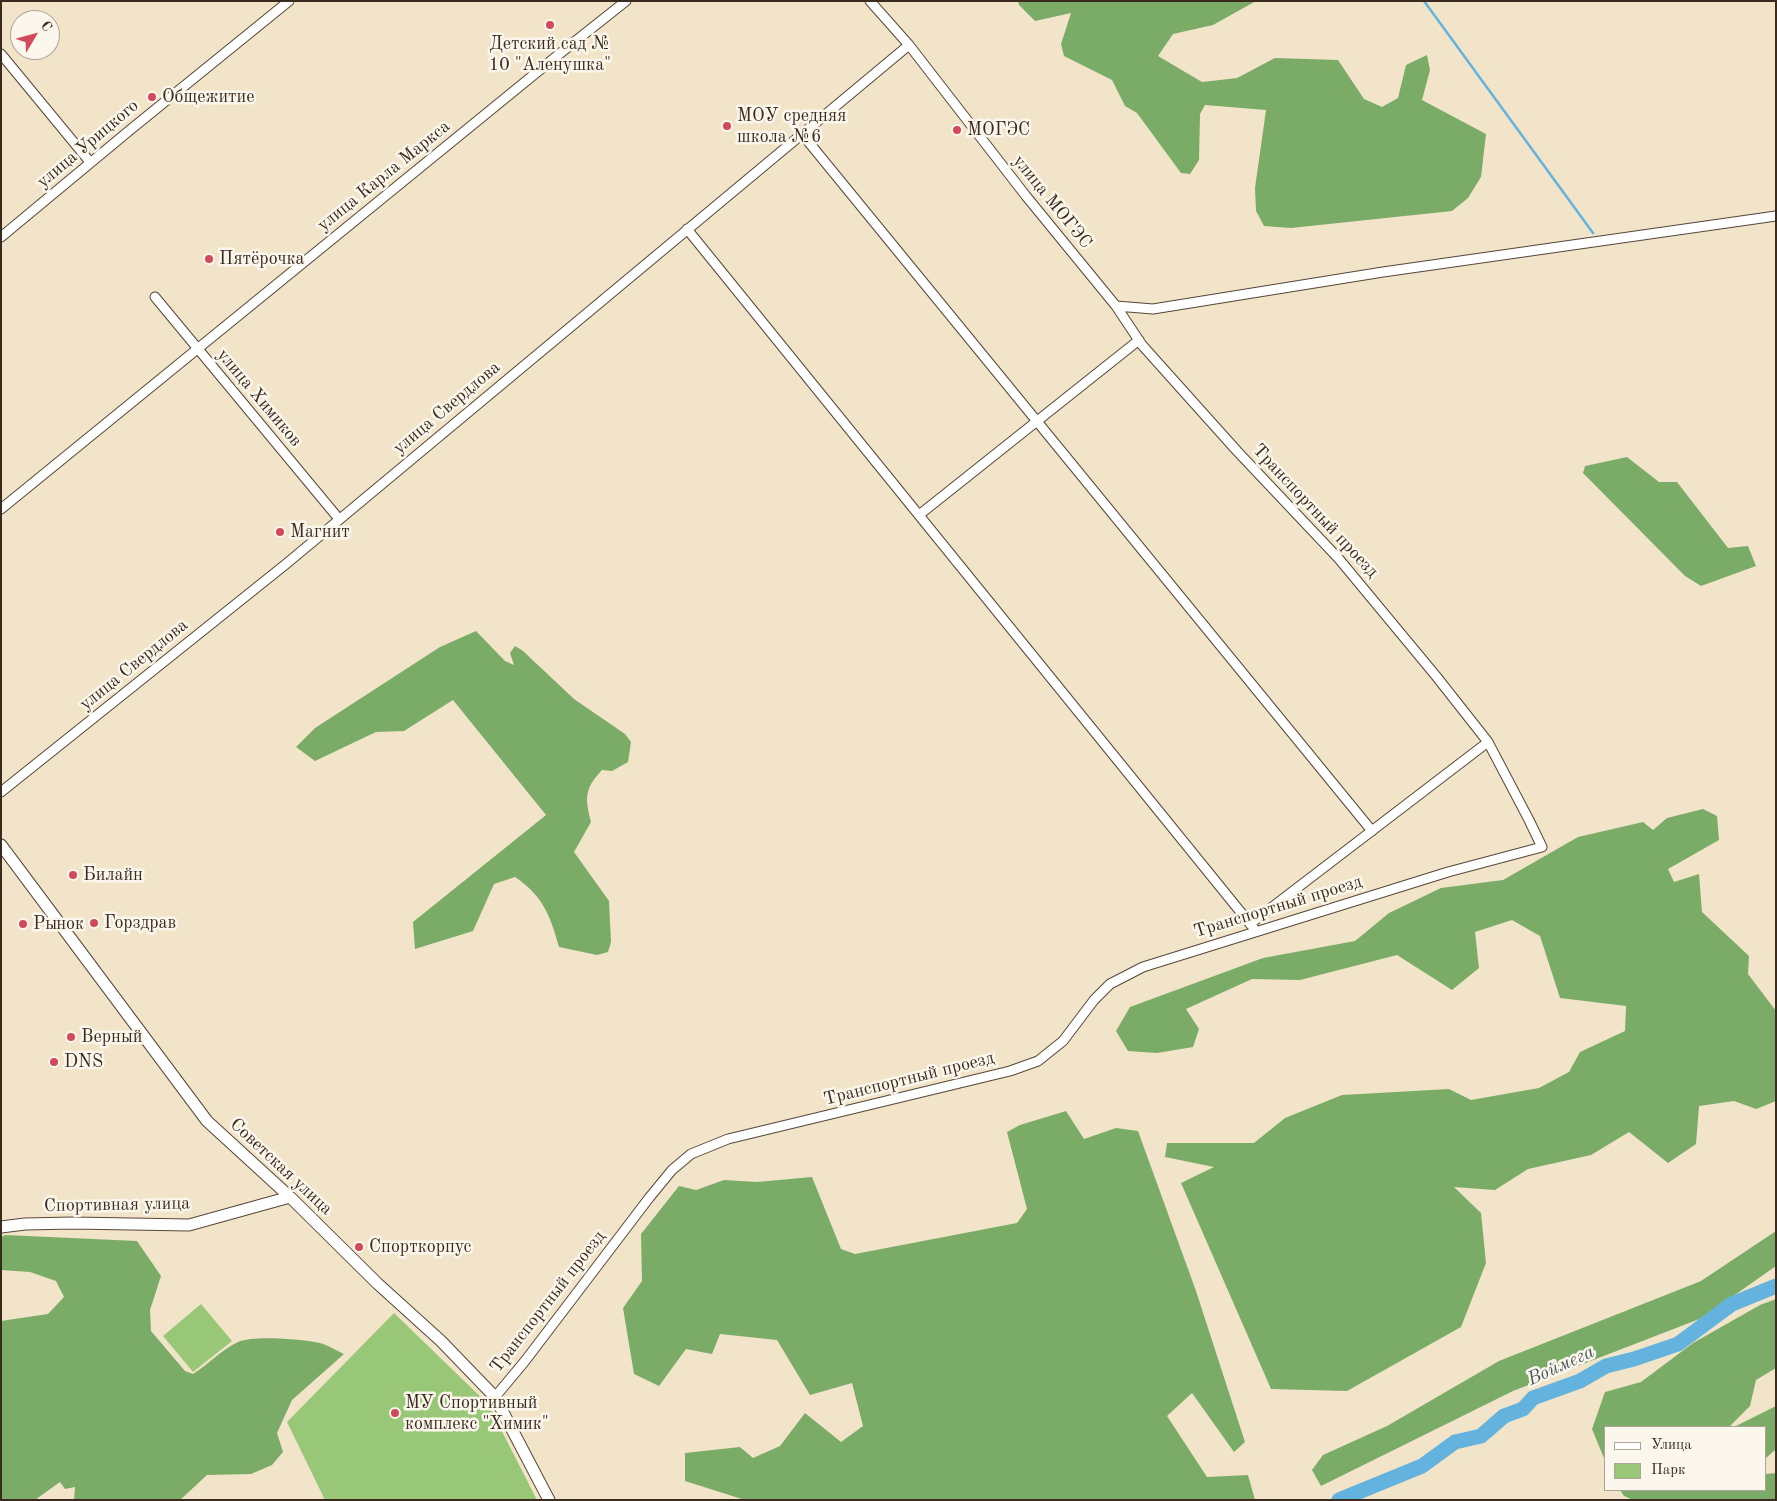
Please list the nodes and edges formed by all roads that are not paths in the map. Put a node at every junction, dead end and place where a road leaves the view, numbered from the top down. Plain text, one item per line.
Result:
1 (289, 1) edge
2 (626, 1) edge
3 (870, 1) edge
4 (909, 45) junction
5 (1, 54) edge
6 (802, 134) junction
7 (90, 162) junction
8 (1776, 216) edge
9 (687, 229) junction
10 (1, 237) edge
11 (155, 297) dead end
12 (1116, 306) junction
13 (1139, 340) junction
14 (197, 349) junction
15 (1036, 420) junction
16 (1, 510) edge
17 (919, 515) junction
18 (339, 519) junction
19 (1488, 742) junction
20 (1, 792) edge
21 (1372, 831) junction
22 (1, 845) edge
23 (1253, 928) junction
24 (290, 1198) junction
25 (1, 1227) edge
26 (495, 1397) junction
27 (548, 1500) edge

1 - 7 street, улица Урицкого
2 - 14 street, улица Карла Маркса
3 - 4 street, улица МОГЭС
4 - 6 street, улица Свердлова
4 - 12 street, улица МОГЭС
5 - 7 street
6 - 9 street, улица Свердлова
6 - 15 street
7 - 10 street, улица Урицкого
8 - 12 street
9 - 17 street
9 - 18 street, улица Свердлова
11 - 14 street, улица Химиков
12 - 13 street, Транспортный проезд
13 - 15 street
13 - 19 street, Транспортный проезд
14 - 16 street, улица Карла Маркса
14 - 18 street, улица Химиков
15 - 17 street
15 - 21 street
17 - 23 street
18 - 20 street, улица Свердлова
19 - 21 street
19 - 23 street, Транспортный проезд
21 - 23 street
22 - 24 street, Советская улица
23 - 26 street, Транспортный проезд
24 - 25 street, Спортивная улица
24 - 26 street, Советская улица
26 - 27 street, Советская улица

